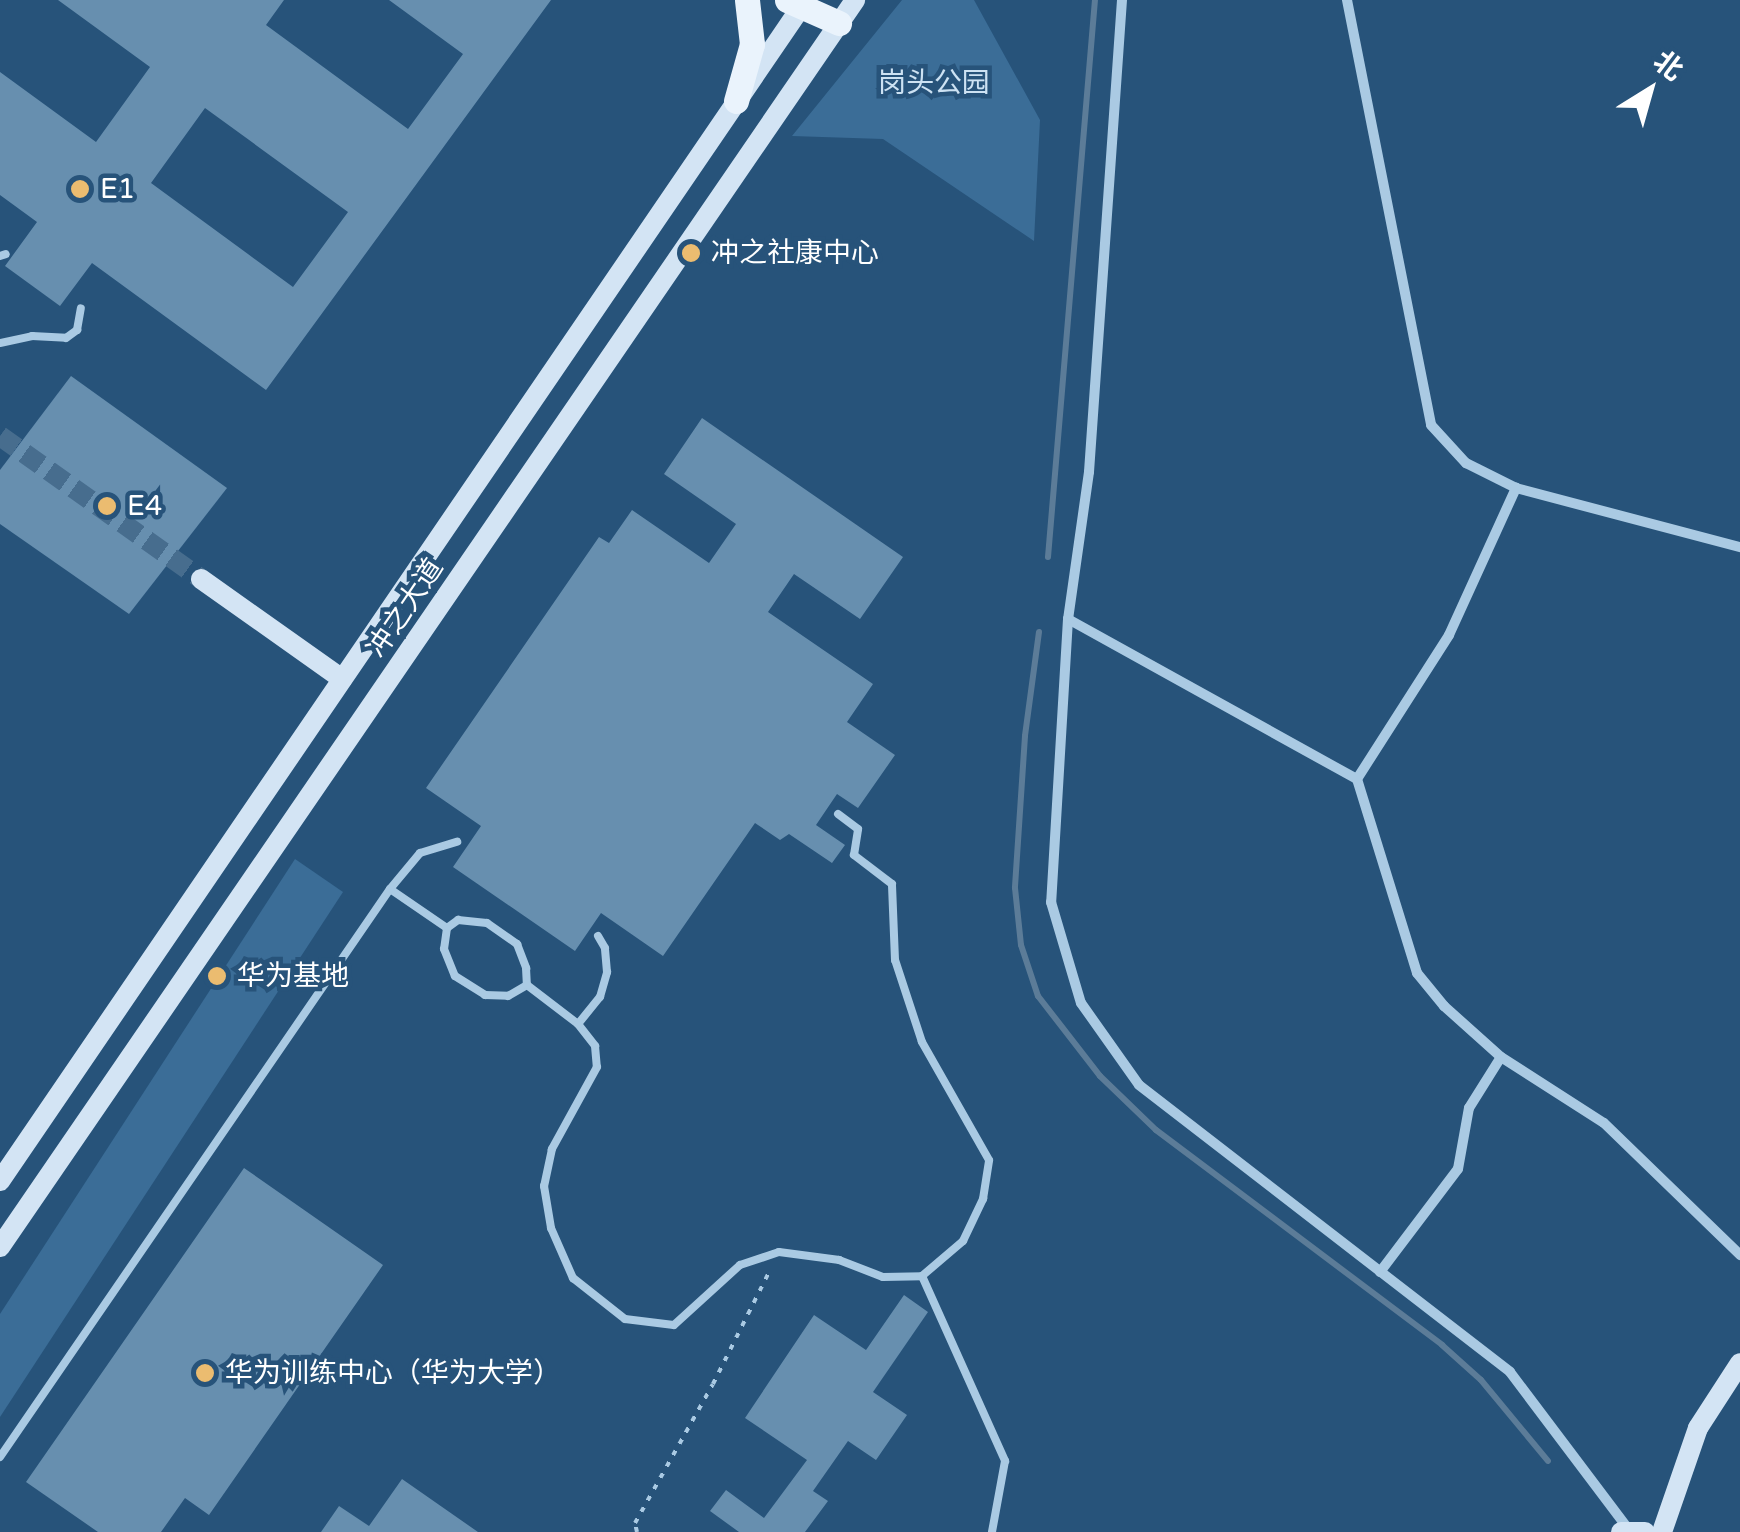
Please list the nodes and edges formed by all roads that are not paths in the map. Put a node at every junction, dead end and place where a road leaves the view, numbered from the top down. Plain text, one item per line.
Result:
1 (747, 0) edge
2 (856, 0) edge
3 (1122, 0) edge
4 (1347, 0) edge
5 (804, 2) edge
6 (839, 23) junction
7 (736, 100) junction
8 (81, 308) dead end
9 (0, 343) edge
10 (1516, 488) junction
11 (1740, 547) edge
12 (201, 579) tunnel mouth
13 (1068, 619) junction
14 (342, 679) junction
15 (1357, 779) junction
16 (838, 814) dead end
17 (457, 842) dead end
18 (390, 889) junction
19 (447, 928) junction
20 (598, 936) dead end
21 (527, 985) junction
22 (578, 1024) junction
23 (1501, 1057) junction
24 (0, 1181) edge
25 (0, 1248) edge
26 (1740, 1255) edge
27 (1380, 1272) junction
28 (922, 1276) junction
29 (1740, 1363) edge
30 (0, 1458) edge
31 (992, 1532) edge
32 (1632, 1532) edge
33 (1662, 1532) edge

1 - 7 main road
2 - 6 main road, 冲之大道
3 - 13 street
4 - 10 street
5 - 6 main road
5 - 7 main road, 冲之大道
6 - 25 main road, 冲之大道
7 - 14 main road, 冲之大道
8 - 9 lane
10 - 11 street
10 - 15 street
12 - 14 main road
13 - 15 street
13 - 27 street
14 - 24 main road, 冲之大道
15 - 23 street
16 - 28 lane
17 - 18 lane
18 - 19 lane
18 - 30 lane
19 - 21 lane
19 - 21 lane
20 - 22 lane
21 - 22 lane
22 - 28 lane
23 - 26 street
23 - 27 street
27 - 32 street
28 - 31 lane
29 - 33 main road

